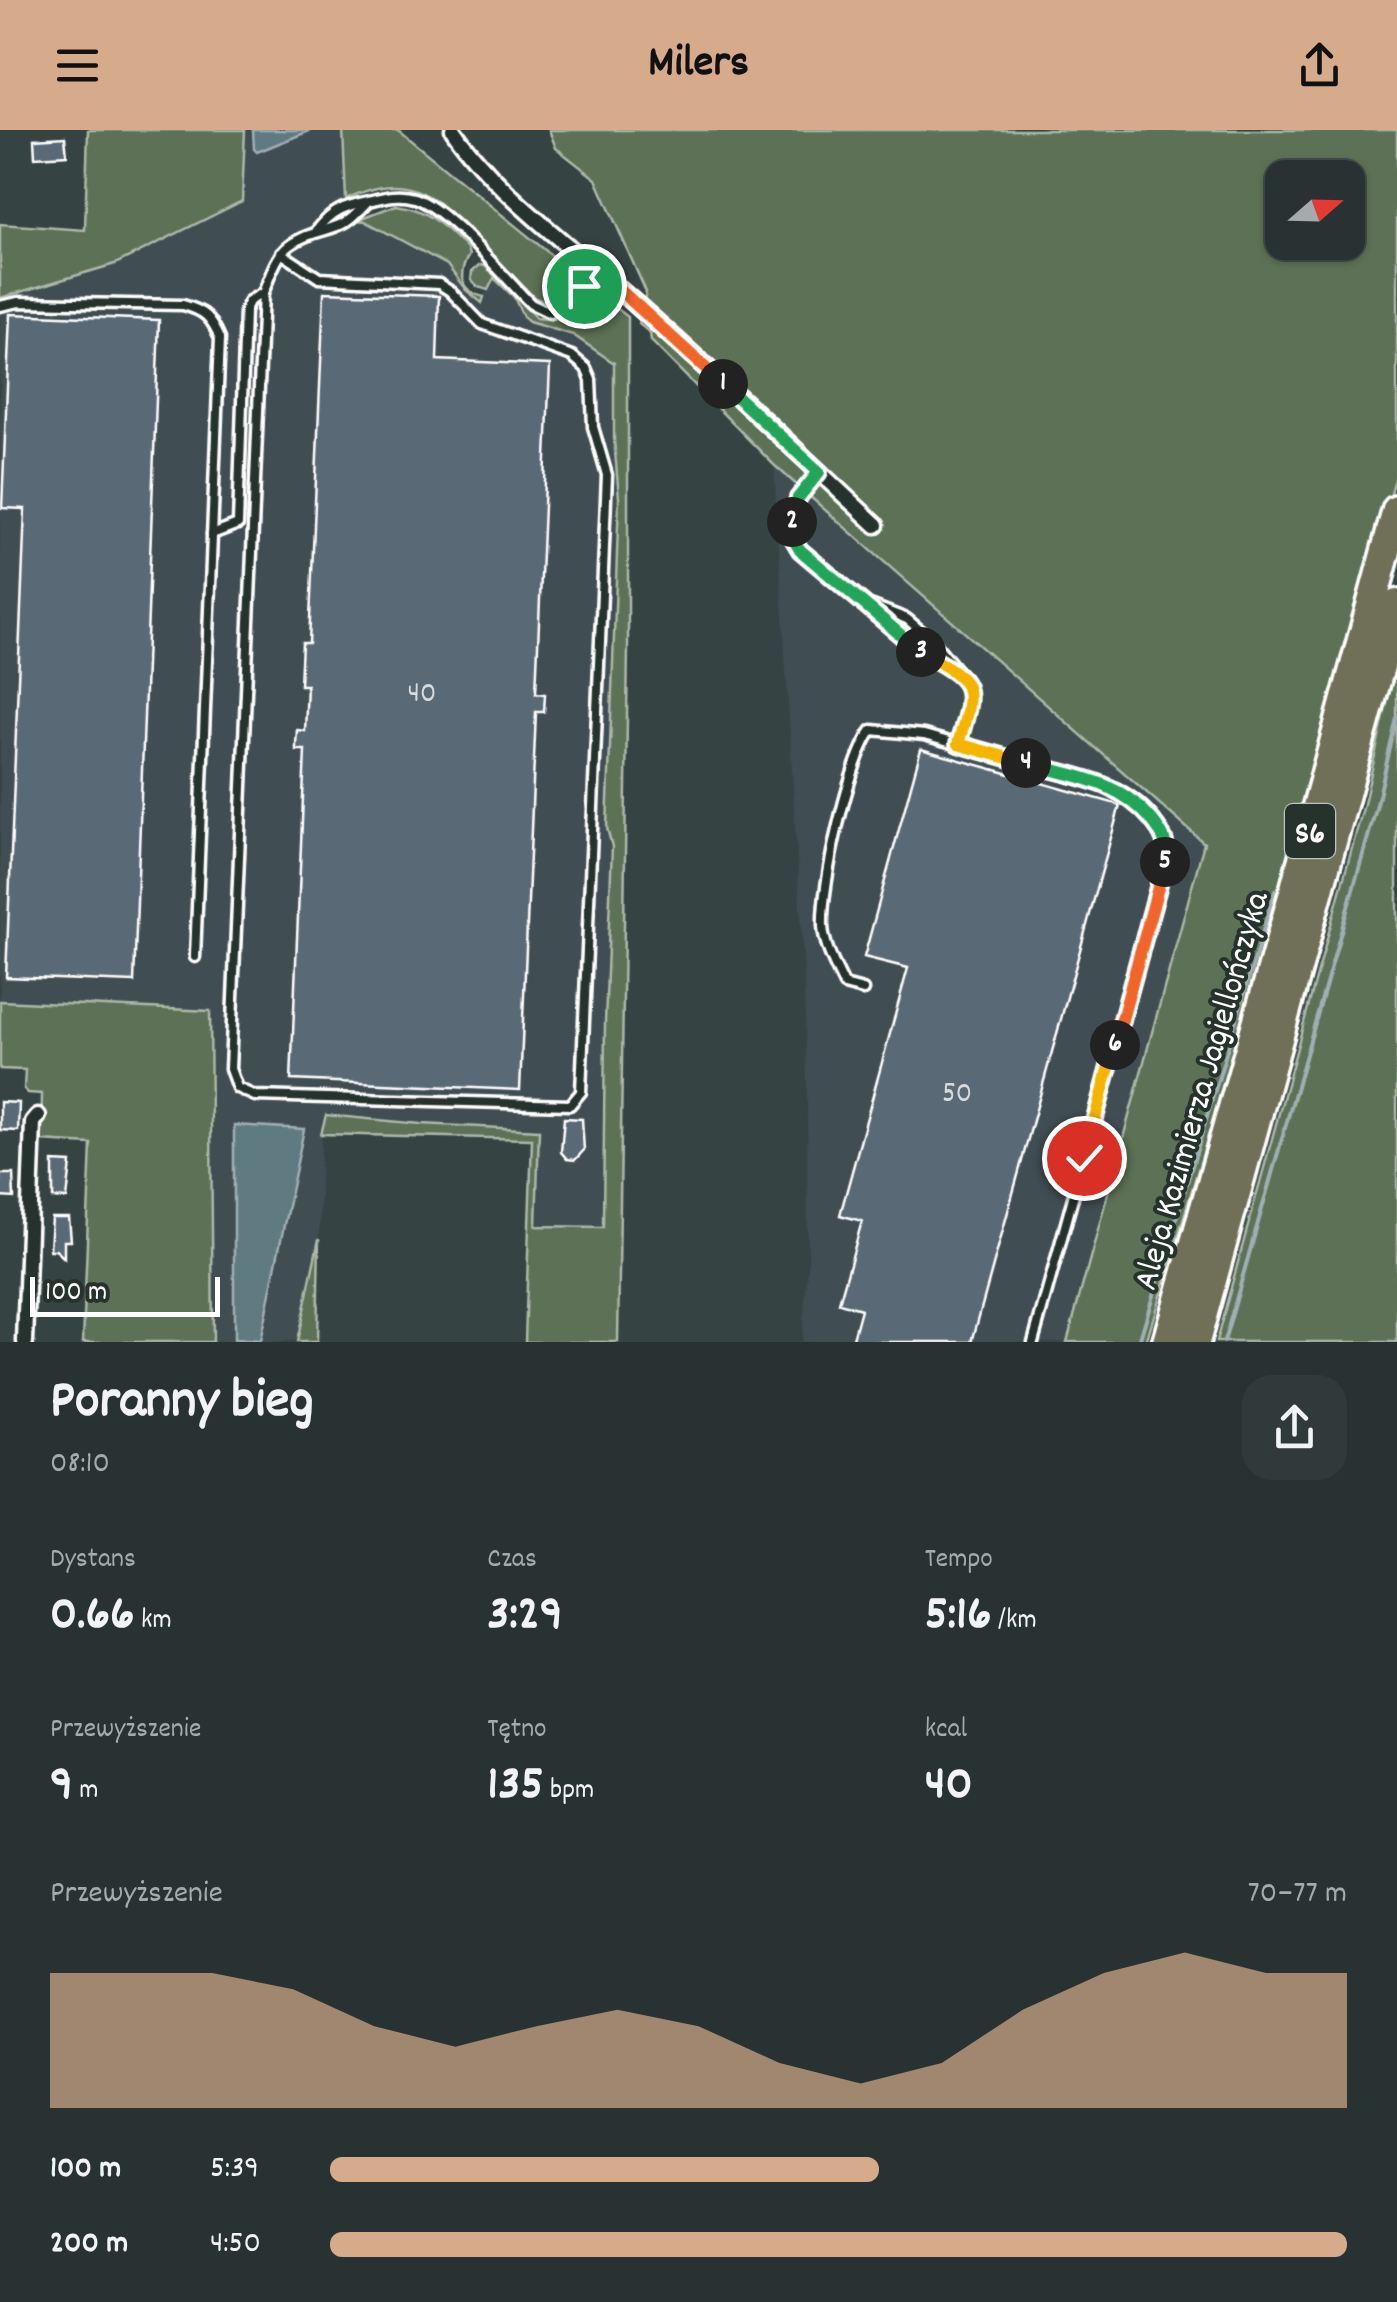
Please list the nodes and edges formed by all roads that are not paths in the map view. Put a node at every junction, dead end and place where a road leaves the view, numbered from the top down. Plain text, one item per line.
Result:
1 (453, 130) edge
2 (369, 201) junction
3 (317, 230) junction
4 (281, 253) junction
5 (598, 270) junction
6 (263, 293) junction
7 (0, 306) edge
8 (819, 472) junction
9 (1397, 510) edge
10 (876, 525) dead end
11 (212, 534) junction
12 (864, 603) junction
13 (1397, 604) edge
14 (956, 670) junction
15 (958, 744) junction
16 (195, 957) dead end
17 (863, 990) dead end
18 (38, 1116) dead end
19 (25, 1342) edge
20 (1034, 1342) edge
21 (1167, 1342) edge
22 (1195, 1342) edge

1 - 5 street
2 - 3 lane
2 - 3 lane
2 - 5 lane
3 - 4 lane
4 - 6 lane
4 - 6 lane
5 - 8 street
6 - 11 lane
7 - 11 lane
8 - 10 street
8 - 12 lane
9 - 21 highway, Aleja Kazimierza Jagiellończyka / S6
11 - 16 lane
12 - 14 lane
12 - 14 lane
13 - 22 highway, Aleja Kazimierza Jagiellończyka / S6
14 - 15 lane
15 - 17 lane
15 - 20 lane
18 - 19 street

